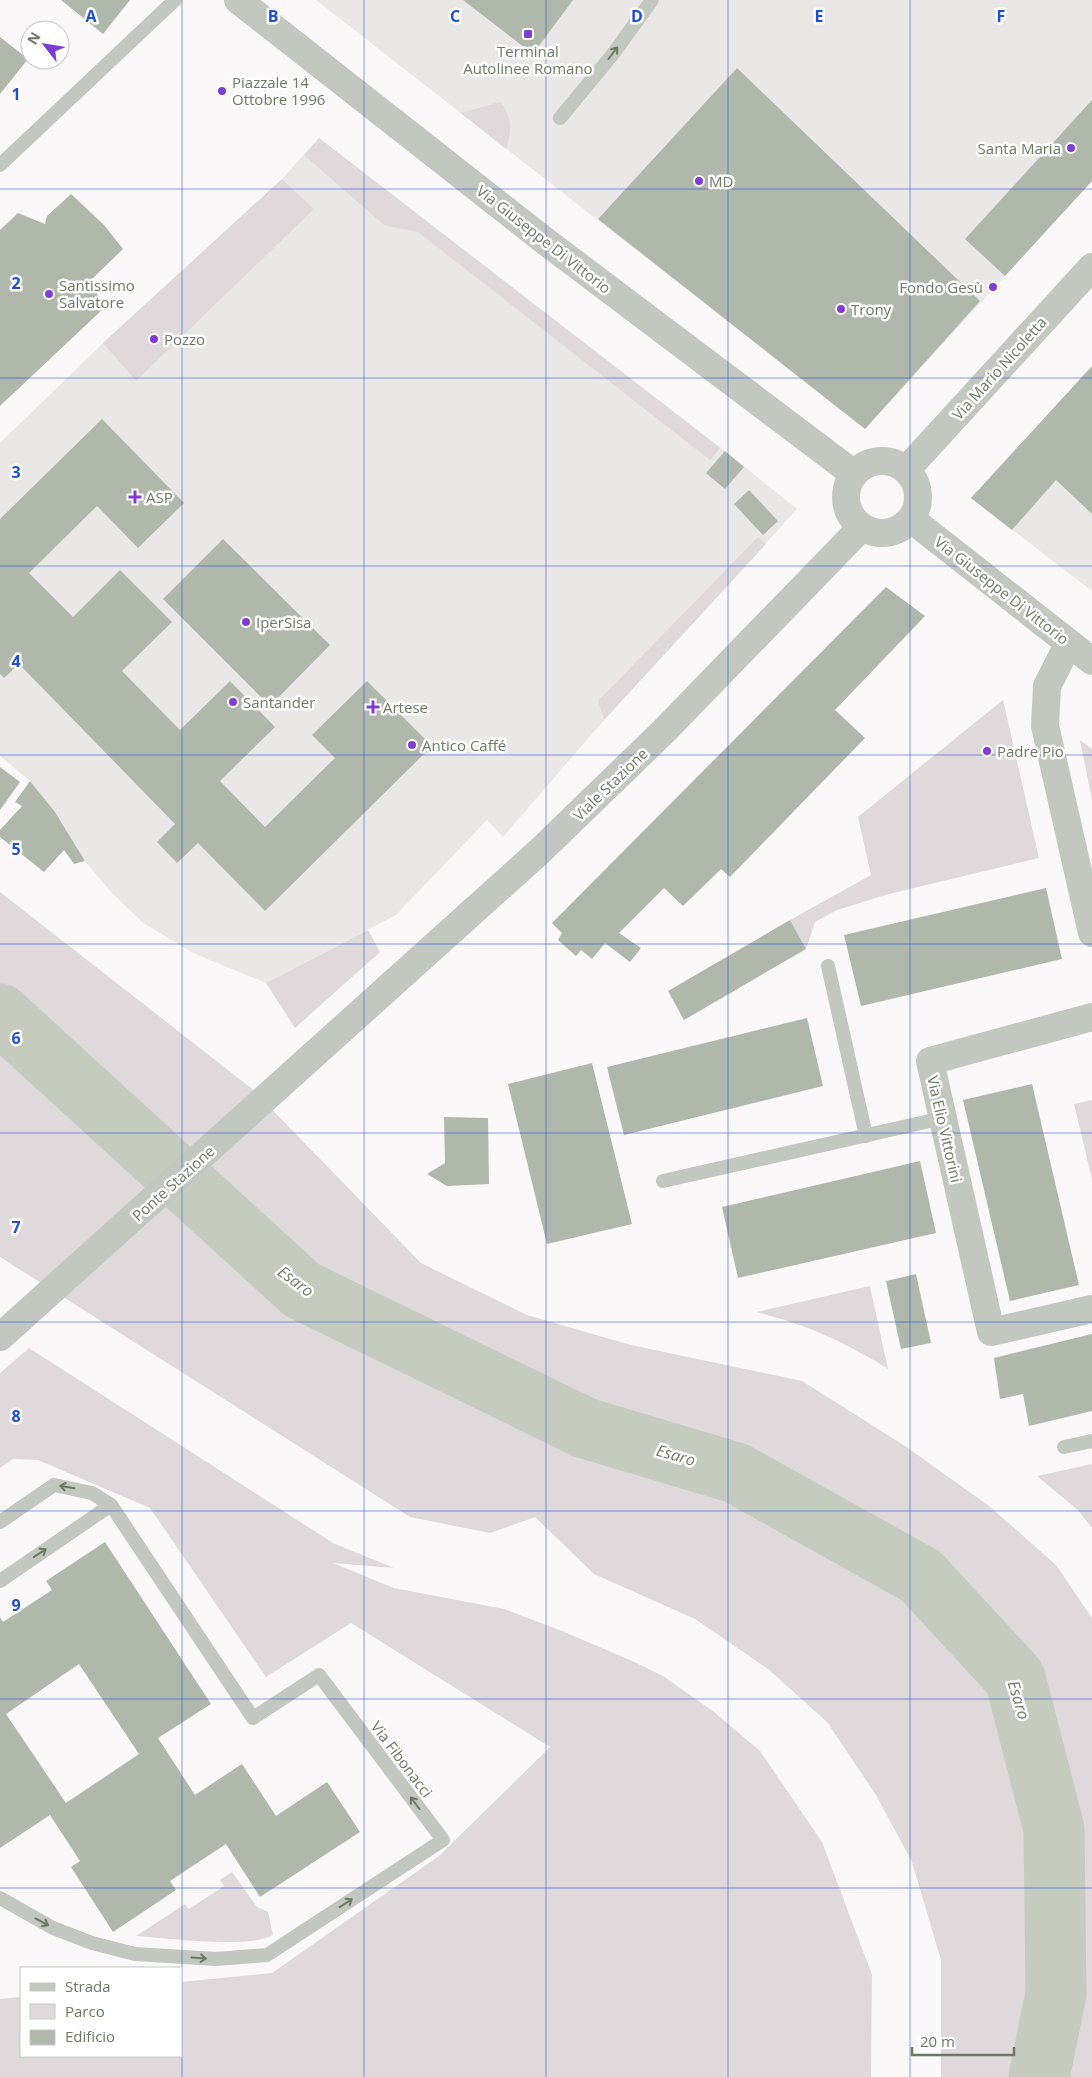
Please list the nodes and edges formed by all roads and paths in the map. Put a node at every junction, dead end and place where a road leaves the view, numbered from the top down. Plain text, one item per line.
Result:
1 (175, 0) edge
2 (238, 0) edge
3 (652, 0) edge
4 (560, 118) dead end
5 (0, 165) edge
6 (1092, 266) edge
7 (906, 470) junction
8 (854, 474) junction
9 (911, 520) junction
10 (862, 526) junction
11 (1069, 643) junction
12 (1092, 661) edge
13 (1092, 933) edge
14 (828, 966) dead end
15 (1092, 1017) edge
16 (345, 1028) joint
17 (943, 1118) junction
18 (866, 1136) junction
19 (663, 1181) dead end
20 (1092, 1309) edge
21 (0, 1337) edge
22 (1092, 1441) edge
23 (1064, 1447) dead end
24 (111, 1505) junction
25 (0, 1522) edge
26 (0, 1581) edge
27 (0, 1898) edge

1 - 5 lane
2 - 8 street, Via Giuseppe Di Vittorio
4 -> 3 lane
6 - 7 street, Via Mario Nicoletta
7 - 8 street
7 - 9 street
8 - 10 street
9 - 10 street
9 - 11 street, Via Giuseppe Di Vittorio
10 - 16 street, Viale Stazione
11 - 12 street, Via Giuseppe Di Vittorio
11 - 13 street
14 - 18 lane
15 - 17 street, Via Elio Vittorini
16 - 21 street, Ponte Stazione
17 - 18 lane
17 - 20 street, Via Elio Vittorini
18 - 19 lane
22 - 23 lane
24 -> 25 lane, Via Fibonacci
26 -> 24 lane
27 -> 24 lane, Via Fibonacci

